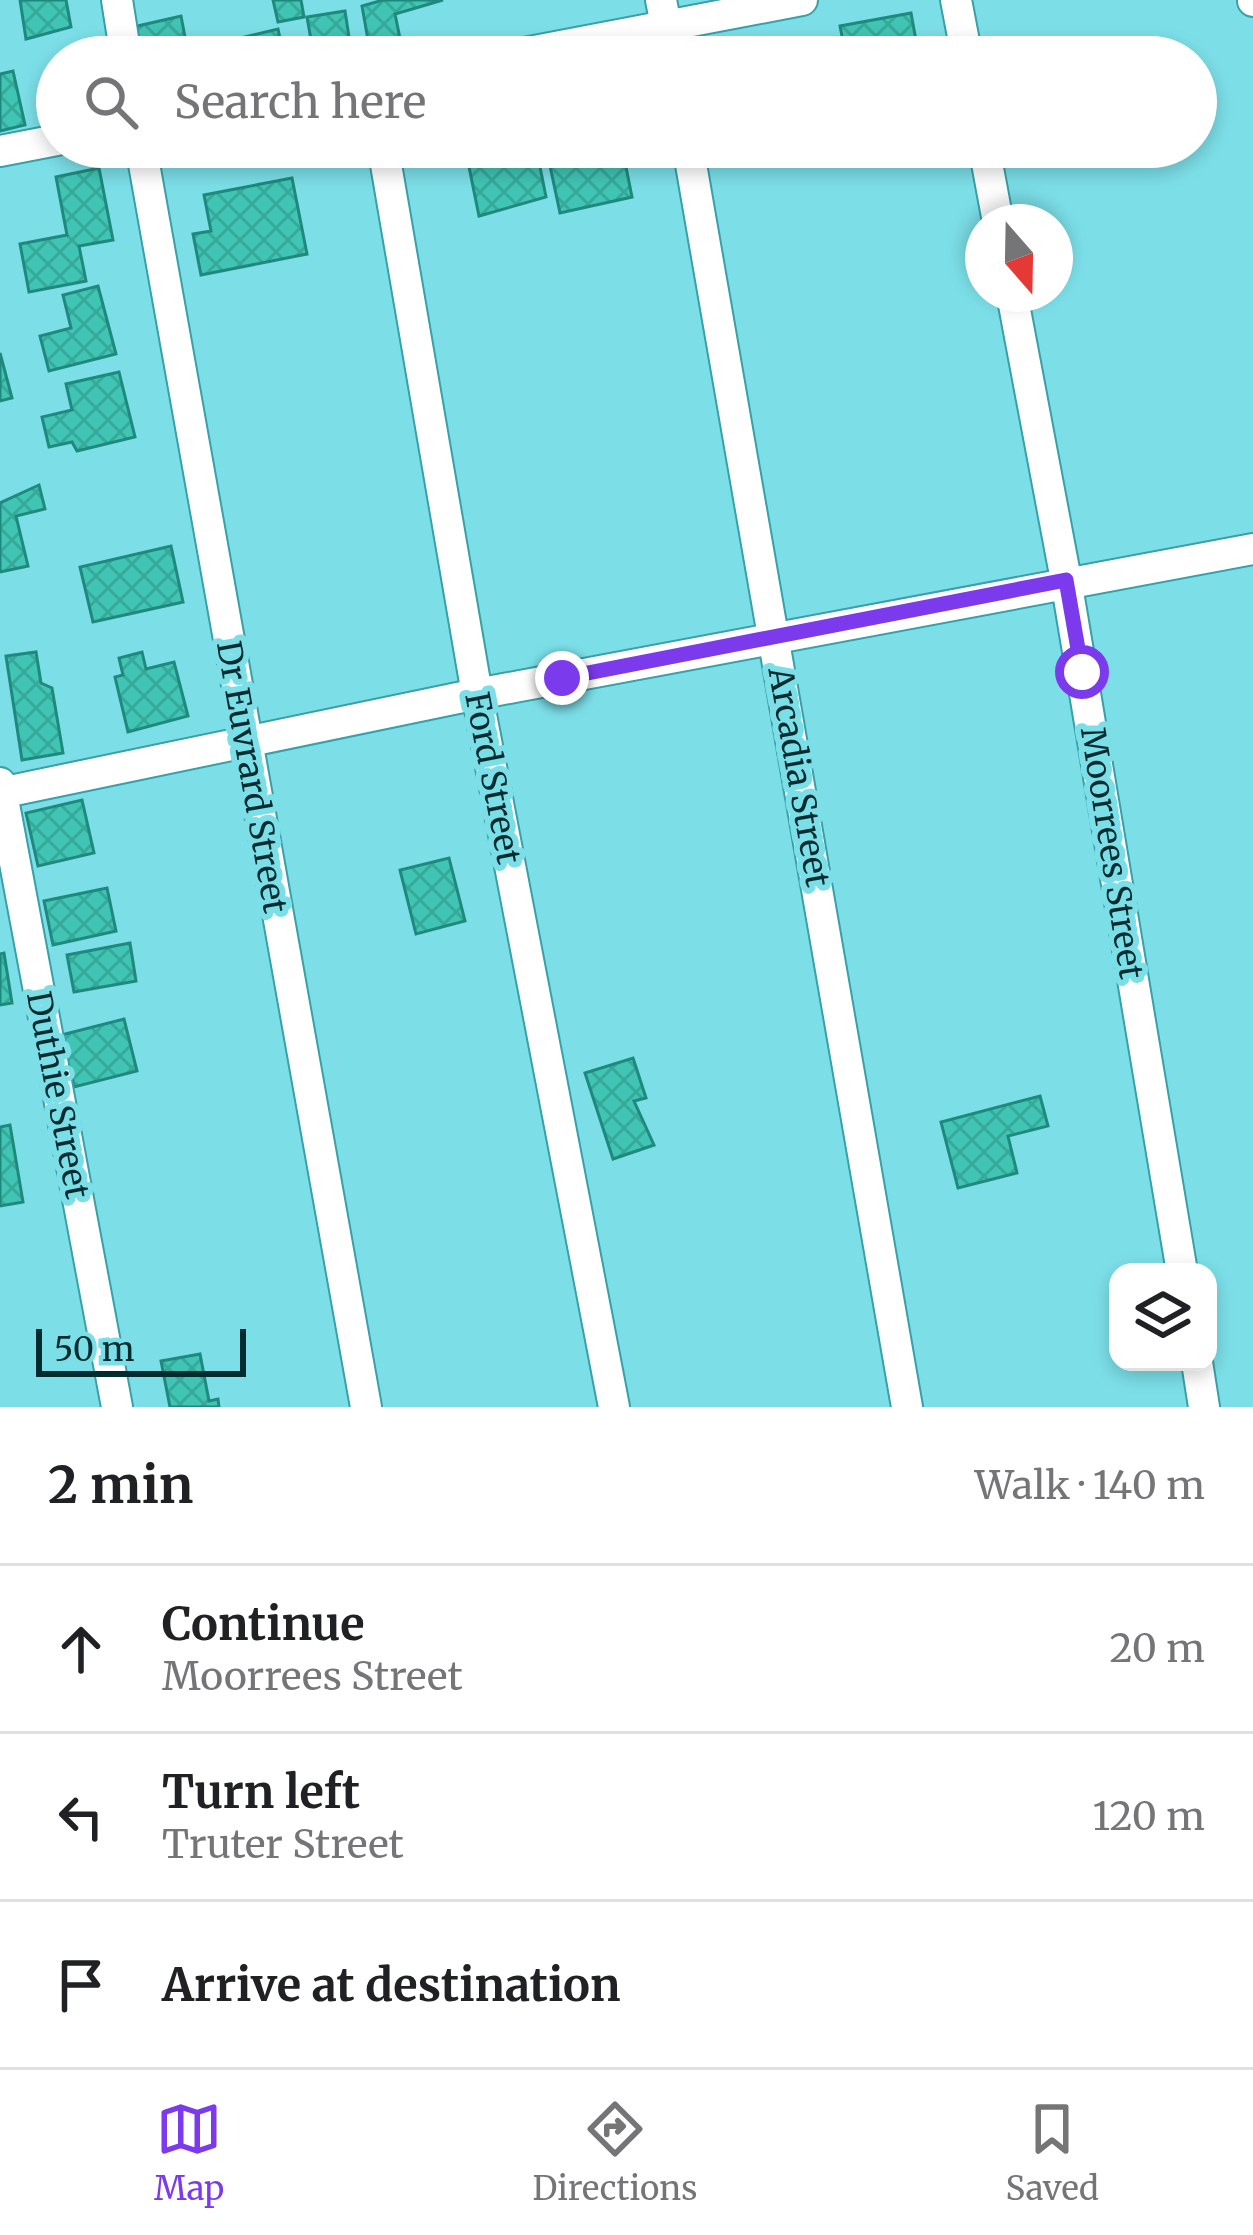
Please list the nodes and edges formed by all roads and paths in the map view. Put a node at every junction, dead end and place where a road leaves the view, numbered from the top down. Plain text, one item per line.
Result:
1 (117, 0) edge
2 (802, 0) edge
3 (956, 0) edge
4 (663, 11) edge
5 (123, 36) edge
6 (576, 36) edge
7 (963, 36) edge
8 (36, 144) edge
9 (0, 152) edge
10 (145, 168) edge
11 (387, 168) edge
12 (692, 168) edge
13 (988, 168) edge
14 (995, 204) edge
15 (1015, 312) edge
16 (1253, 549) edge
17 (1066, 580) junction
18 (776, 637) junction
19 (477, 694) junction
20 (246, 744) junction
21 (0, 783) edge
22 (1, 793) edge
23 (1180, 1263) edge
24 (1198, 1371) edge
25 (117, 1407) edge
26 (366, 1407) edge
27 (614, 1407) edge
28 (907, 1407) edge
29 (1204, 1407) edge

1 - 5 street
2 - 4 street
3 - 7 street
4 - 6 street
8 - 9 street
10 - 20 street, Dr Euvrard Street
11 - 19 street, Ford Street
12 - 18 street, Arcadia Street
13 - 14 street
15 - 17 street, Moorrees Street
16 - 17 street
17 - 18 street
17 - 23 street, Moorrees Street
18 - 19 street
18 - 28 street, Arcadia Street
19 - 20 street
19 - 27 street, Ford Street
20 - 22 street
20 - 26 street, Dr Euvrard Street
21 - 22 street, Duthie Street
22 - 25 street, Duthie Street
24 - 29 street

